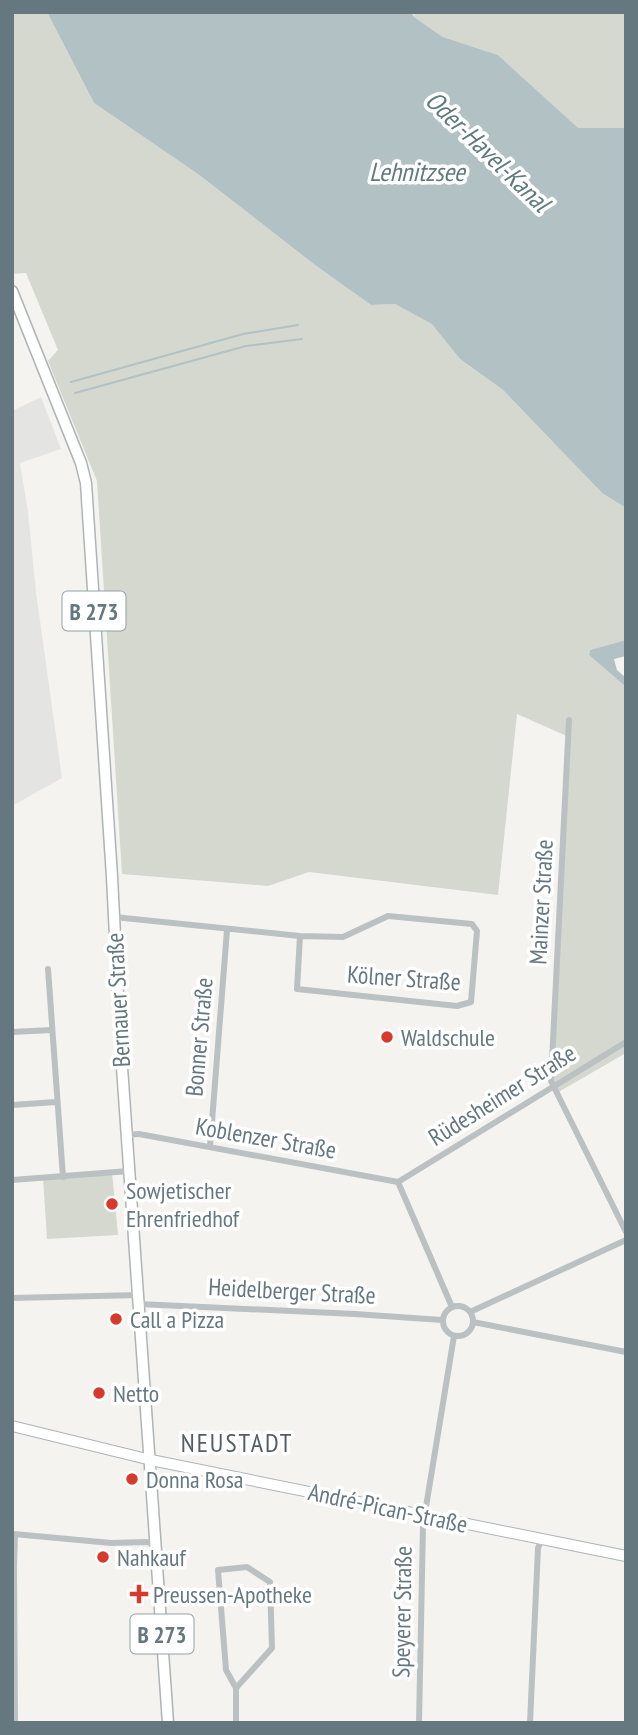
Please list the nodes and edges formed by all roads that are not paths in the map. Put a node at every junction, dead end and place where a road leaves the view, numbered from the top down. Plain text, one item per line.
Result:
1 (12, 291) edge
2 (569, 720) dead end
3 (114, 918) junction
4 (227, 930) junction
5 (300, 936) junction
6 (48, 969) dead end
7 (52, 1030) junction
8 (12, 1032) edge
9 (626, 1042) edge
10 (553, 1086) junction
11 (56, 1102) junction
12 (12, 1105) edge
13 (127, 1135) junction
14 (209, 1147) junction
15 (129, 1171) junction
16 (63, 1177) junction
17 (12, 1180) edge
18 (398, 1182) junction
19 (626, 1232) edge
20 (626, 1240) edge
21 (12, 1298) edge
22 (139, 1299) junction
23 (452, 1307) junction
24 (470, 1311) junction
25 (442, 1320) junction
26 (473, 1322) junction
27 (454, 1336) junction
28 (626, 1352) edge
29 (12, 1426) edge
30 (151, 1460) junction
31 (425, 1516) junction
32 (14, 1534) edge
33 (542, 1539) junction
34 (156, 1545) junction
35 (626, 1556) edge
36 (13, 1633) edge
37 (236, 1688) junction
38 (15, 1723) edge
39 (168, 1723) edge
40 (236, 1723) edge
41 (419, 1723) edge
42 (530, 1723) edge

1 - 3 main road, Bernauer Straße / B 273
2 - 10 street, Mainzer Straße
3 - 4 street, Kölner Straße
3 - 13 main road, Bernauer Straße / B 273
4 - 5 street, Kölner Straße
4 - 14 street, Bonner Straße
5 - 5 street, Kölner Straße
6 - 7 street
7 - 8 street
7 - 11 street
9 - 10 street, Rüdesheimer Straße
10 - 18 street, Rüdesheimer Straße
10 - 19 street
11 - 12 street
11 - 16 street
13 - 14 street, Koblenzer Straße
13 - 15 main road, Bernauer Straße / B 273
14 - 18 street, Koblenzer Straße
15 - 16 street
15 - 22 main road, Bernauer Straße / B 273
16 - 17 street
18 - 23 street
20 - 24 street
21 - 22 street, Heidelberger Straße
22 - 25 street, Heidelberger Straße
22 - 30 main road, Bernauer Straße / B 273
23 - 24 street
23 - 25 street
24 - 26 street
25 - 27 street
26 - 27 street
26 - 28 street
27 - 31 street, Speyerer Straße
29 - 30 street, André-Pican-Straße
30 - 31 street, André-Pican-Straße
30 - 34 main road, Bernauer Straße / B 273
31 - 33 street, André-Pican-Straße
31 - 41 street, Speyerer Straße
32 - 34 street
32 - 36 street
33 - 35 street, André-Pican-Straße
33 - 42 street
34 - 39 main road, Bernauer Straße / B 273
36 - 38 street
37 - 37 street
37 - 40 street

